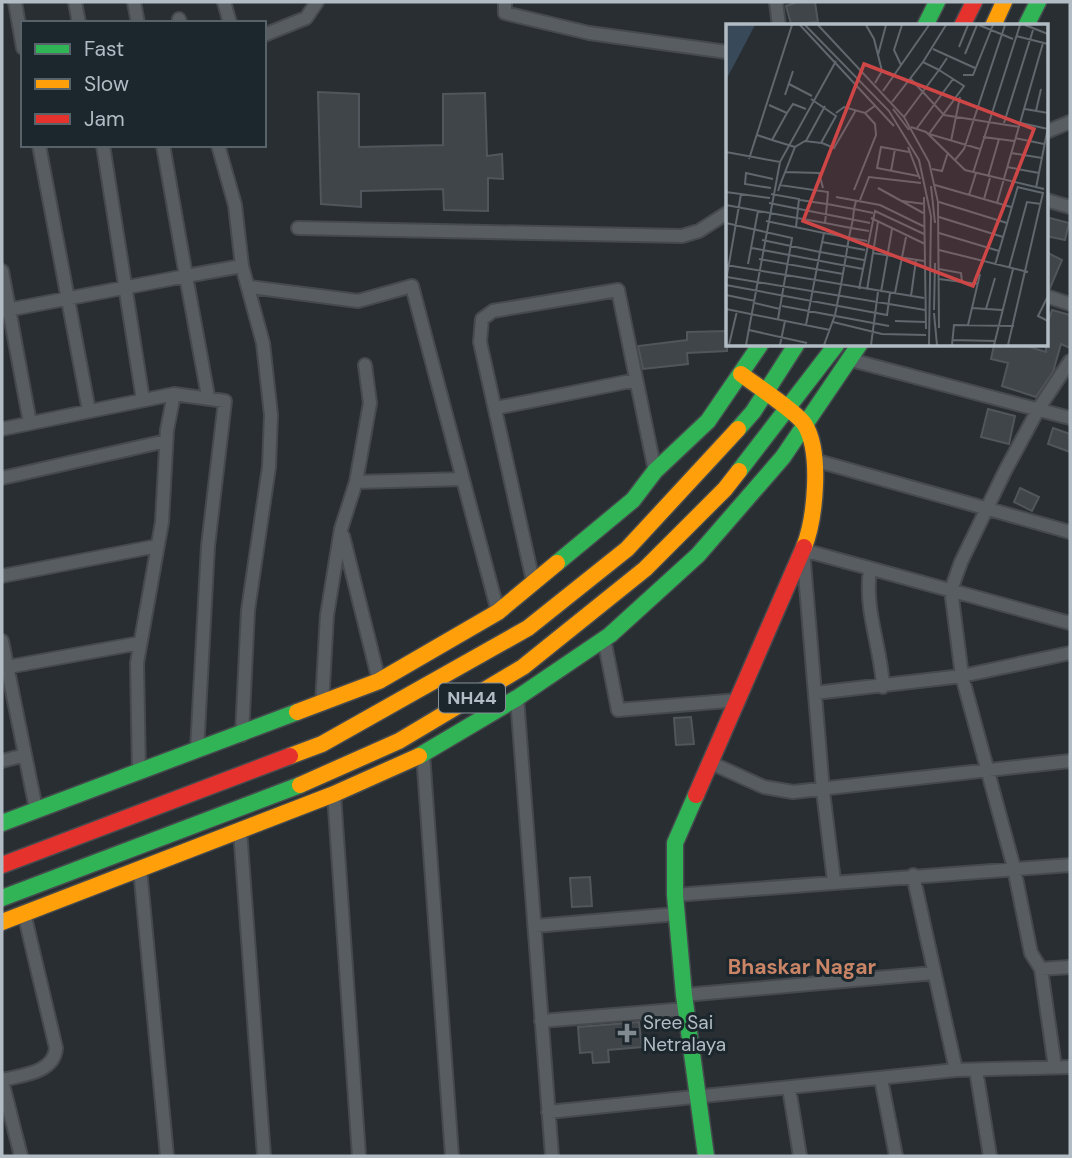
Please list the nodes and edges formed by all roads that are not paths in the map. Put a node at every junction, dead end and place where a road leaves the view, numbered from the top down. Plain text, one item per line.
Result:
1 (15, 2) edge
2 (75, 2) edge
3 (134, 2) edge
4 (225, 2) edge
5 (317, 2) edge
6 (505, 2) edge
7 (776, 2) edge
8 (937, 2) edge
9 (974, 2) edge
10 (1004, 2) edge
11 (1038, 2) edge
12 (79, 21) edge
13 (138, 21) edge
14 (230, 21) edge
15 (779, 24) edge
16 (926, 24) edge
17 (963, 24) edge
18 (994, 24) edge
19 (1027, 24) edge
20 (266, 34) edge
21 (21, 36) edge
22 (726, 52) edge
23 (1070, 122) edge
24 (1048, 131) edge
25 (39, 147) edge
26 (103, 147) edge
27 (163, 147) edge
28 (219, 147) edge
29 (1048, 201) edge
30 (1070, 208) edge
31 (726, 214) edge
32 (299, 228) dead end
33 (242, 266) junction
34 (2, 271) edge
35 (186, 276) junction
36 (125, 287) junction
37 (250, 287) junction
38 (1048, 297) edge
39 (69, 298) junction
40 (1070, 304) edge
41 (6, 310) edge
42 (760, 346) edge
43 (795, 346) edge
44 (835, 346) edge
45 (858, 346) edge
46 (851, 360) junction
47 (1070, 360) edge
48 (365, 365) dead end
49 (741, 374) junction
50 (635, 380) junction
51 (765, 393) junction
52 (174, 394) junction
53 (208, 396) junction
54 (142, 400) junction
55 (496, 408) junction
56 (1039, 408) junction
57 (89, 411) junction
58 (788, 411) junction
59 (1070, 418) edge
60 (30, 423) junction
61 (805, 424) junction
62 (2, 429) edge
63 (166, 442) junction
64 (814, 460) junction
65 (655, 471) junction
66 (2, 478) edge
67 (463, 480) junction
68 (356, 482) junction
69 (986, 510) junction
70 (341, 529) junction
71 (1070, 532) edge
72 (158, 546) junction
73 (803, 550) junction
74 (870, 569) junction
75 (2, 576) edge
76 (533, 582) junction
77 (951, 590) junction
78 (498, 612) junction
79 (1070, 623) edge
80 (604, 639) junction
81 (2, 641) edge
82 (140, 643) junction
83 (1070, 653) edge
84 (4, 668) edge
85 (962, 676) junction
86 (379, 681) junction
87 (883, 687) junction
88 (815, 692) junction
89 (517, 698) junction
90 (739, 700) junction
91 (322, 704) junction
92 (242, 735) junction
93 (197, 750) junction
94 (423, 754) junction
95 (25, 755) junction
96 (2, 761) edge
97 (1070, 761) edge
98 (711, 763) junction
99 (989, 770) junction
100 (139, 773) junction
101 (823, 791) junction
102 (334, 794) junction
103 (36, 809) junction
104 (2, 823) edge
105 (240, 830) junction
106 (1070, 864) edge
107 (2, 865) edge
108 (1014, 868) junction
109 (140, 869) junction
110 (914, 875) junction
111 (834, 881) junction
112 (675, 895) junction
113 (2, 898) edge
114 (24, 913) junction
115 (677, 914) junction
116 (2, 922) edge
117 (535, 926) junction
118 (1070, 967) edge
119 (1041, 969) junction
120 (934, 974) junction
121 (685, 1002) junction
122 (541, 1021) junction
123 (1055, 1067) junction
124 (1070, 1067) edge
125 (956, 1070) junction
126 (976, 1070) junction
127 (881, 1079) junction
128 (2, 1081) edge
129 (789, 1088) junction
130 (698, 1098) junction
131 (548, 1112) junction
132 (21, 1156) edge
133 (167, 1156) edge
134 (264, 1156) edge
135 (359, 1156) edge
136 (452, 1156) edge
137 (552, 1156) edge
138 (706, 1156) edge
139 (800, 1156) edge
140 (896, 1156) edge
141 (990, 1156) edge

1 - 21 street
2 - 12 street
3 - 13 street
4 - 14 street
5 - 20 street
6 - 22 street
7 - 15 street
8 - 16 main road
9 - 17 main road
10 - 18 main road
11 - 19 main road
23 - 24 street
25 - 39 street
26 - 36 street
27 - 35 street
28 - 33 street
29 - 30 street
31 - 32 street
33 - 35 street
33 - 37 street
34 - 41 street
35 - 36 street
35 - 53 street
36 - 39 street
36 - 54 street
37 - 67 street
37 - 92 street
38 - 40 street
39 - 41 street
39 - 57 street
41 - 60 street
42 - 49 main road
43 - 51 main road, NH44
44 - 58 main road, NH44
45 - 46 main road
46 - 56 street
46 - 61 main road
47 - 56 street
48 - 68 street
49 - 51 main road
49 - 65 main road
50 - 55 street
50 - 55 street
50 - 65 street
51 - 58 main road
51 - 107 main road, NH44
52 - 53 street
52 - 54 street
52 - 63 street
53 - 93 street
54 - 57 street
55 - 76 street
56 - 59 street
56 - 69 street
57 - 60 street
58 - 61 main road
58 - 113 main road, NH44
60 - 62 street
61 - 64 main road
61 - 80 main road
63 - 66 street
63 - 72 street
64 - 69 street
64 - 73 main road
65 - 76 main road
67 - 68 street
67 - 78 street
68 - 70 street
69 - 71 street
69 - 77 street
70 - 86 street
70 - 91 street
72 - 75 street
72 - 82 street
73 - 74 street
73 - 88 street
73 - 90 main road
74 - 77 street
74 - 87 street
76 - 78 main road
77 - 79 street
77 - 85 street
78 - 86 main road
80 - 89 main road
80 - 90 street
81 - 84 street
82 - 84 street
82 - 100 street
83 - 85 street
84 - 95 street
85 - 87 street
85 - 99 street
86 - 91 main road
87 - 88 street
88 - 101 street
89 - 94 main road
89 - 117 street
90 - 98 main road
91 - 92 main road
92 - 93 main road
93 - 100 main road
94 - 102 main road
94 - 136 street
95 - 96 street
95 - 103 street
97 - 99 street
98 - 101 street
98 - 112 main road
99 - 101 street
99 - 108 street
100 - 103 main road
101 - 111 street
102 - 105 main road
102 - 135 street
103 - 104 main road
105 - 109 main road
105 - 134 street
106 - 108 street
108 - 110 street
108 - 119 street
109 - 114 main road
109 - 133 street
110 - 111 street
110 - 120 street
111 - 112 street
112 - 115 main road
114 - 116 main road
114 - 128 street
115 - 117 street
115 - 121 main road
117 - 122 street
118 - 119 street
119 - 123 street
120 - 121 street
120 - 125 street
121 - 122 street
121 - 130 main road
122 - 131 street
123 - 124 street
123 - 126 street
125 - 126 street
125 - 127 street
126 - 141 street
127 - 129 street
127 - 140 street
128 - 132 street
129 - 130 street
129 - 139 street
130 - 131 street
130 - 138 main road
131 - 137 street

